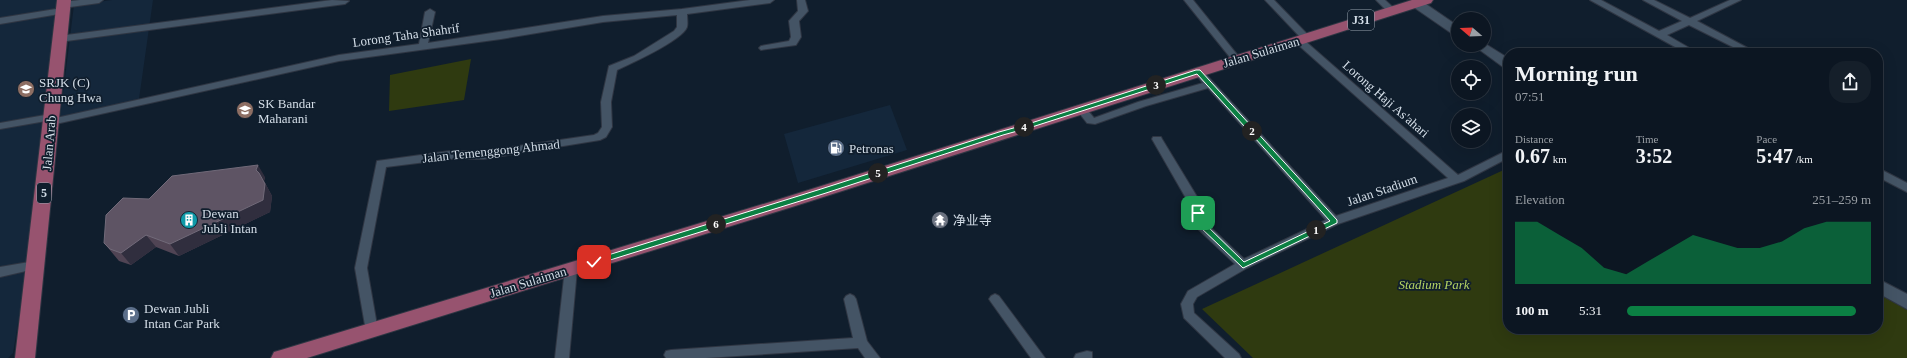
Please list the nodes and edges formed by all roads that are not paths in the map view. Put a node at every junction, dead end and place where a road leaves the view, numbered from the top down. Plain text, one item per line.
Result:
1 (99, 0) edge
2 (770, 0) edge
3 (801, 0) edge
4 (1188, 0) edge
5 (1269, 0) edge
6 (1380, 0) edge
7 (1594, 0) edge
8 (1647, 0) edge
9 (1738, 0) edge
10 (345, 1) dead end
11 (1421, 2) edge
12 (63, 5) edge
13 (1392, 10) junction
14 (430, 12) dead end
15 (682, 12) junction
16 (0, 20) edge
17 (1688, 20) junction
18 (1451, 26) edge
19 (1659, 35) junction
20 (1302, 39) junction
21 (59, 40) junction
22 (423, 46) junction
23 (764, 48) dead end
24 (1684, 48) edge
25 (1742, 48) edge
26 (1490, 52) edge
27 (1236, 59) junction
28 (1503, 61) edge
29 (1204, 78) junction
30 (51, 119) junction
31 (0, 126) edge
32 (1157, 139) dead end
33 (1503, 156) edge
34 (1883, 175) edge
35 (1456, 179) junction
36 (1907, 188) edge
37 (1334, 221) junction
38 (35, 265) junction
39 (1243, 265) junction
40 (571, 269) junction
41 (0, 272) edge
42 (1883, 288) edge
43 (850, 299) dead end
44 (995, 299) dead end
45 (1907, 302) edge
46 (372, 330) junction
47 (861, 344) junction
48 (751, 354) edge
49 (671, 355) dead end
50 (26, 358) edge
51 (281, 358) edge
52 (562, 358) edge
53 (873, 358) edge
54 (1038, 358) edge
55 (1234, 358) edge

1 - 12 street
2 - 15 street, Lorong Taha Shahrif
3 - 23 street
4 - 27 street
5 - 20 street, Lorong Haji As'ahari
6 - 13 street
7 - 19 street
8 - 17 street
9 - 17 street
10 - 21 street
11 - 13 main road, Jalan Sulaiman / J31
11 - 18 street
12 - 16 street
12 - 21 main road, Jalan Arab / 5
13 - 20 main road, Jalan Sulaiman / J31
14 - 22 street
15 - 22 street, Lorong Taha Shahrif
15 - 46 street, Jalan Temenggong Ahmad
17 - 19 street
17 - 25 street
19 - 24 street
20 - 27 main road, Jalan Sulaiman / J31
20 - 35 street, Lorong Haji As'ahari
21 - 30 main road, Jalan Arab / 5
22 - 30 street, Lorong Taha Shahrif
26 - 28 street
27 - 29 main road, Jalan Sulaiman / J31
29 - 37 street
29 - 40 main road, Jalan Sulaiman / J31
30 - 31 street, Lorong Taha Shahrif
30 - 38 main road, Jalan Arab / 5
32 - 39 street
33 - 35 street, Jalan Stadium
34 - 36 street
35 - 37 street, Jalan Stadium
37 - 39 street, Jalan Stadium
38 - 41 street
38 - 50 main road, Jalan Arab / 5
39 - 55 street, Jalan Stadium
40 - 46 main road, Jalan Sulaiman / J31
40 - 52 street
42 - 45 street
43 - 47 street
44 - 54 street
46 - 51 main road, Jalan Sulaiman / J31
47 - 48 street
47 - 53 street
48 - 49 street

